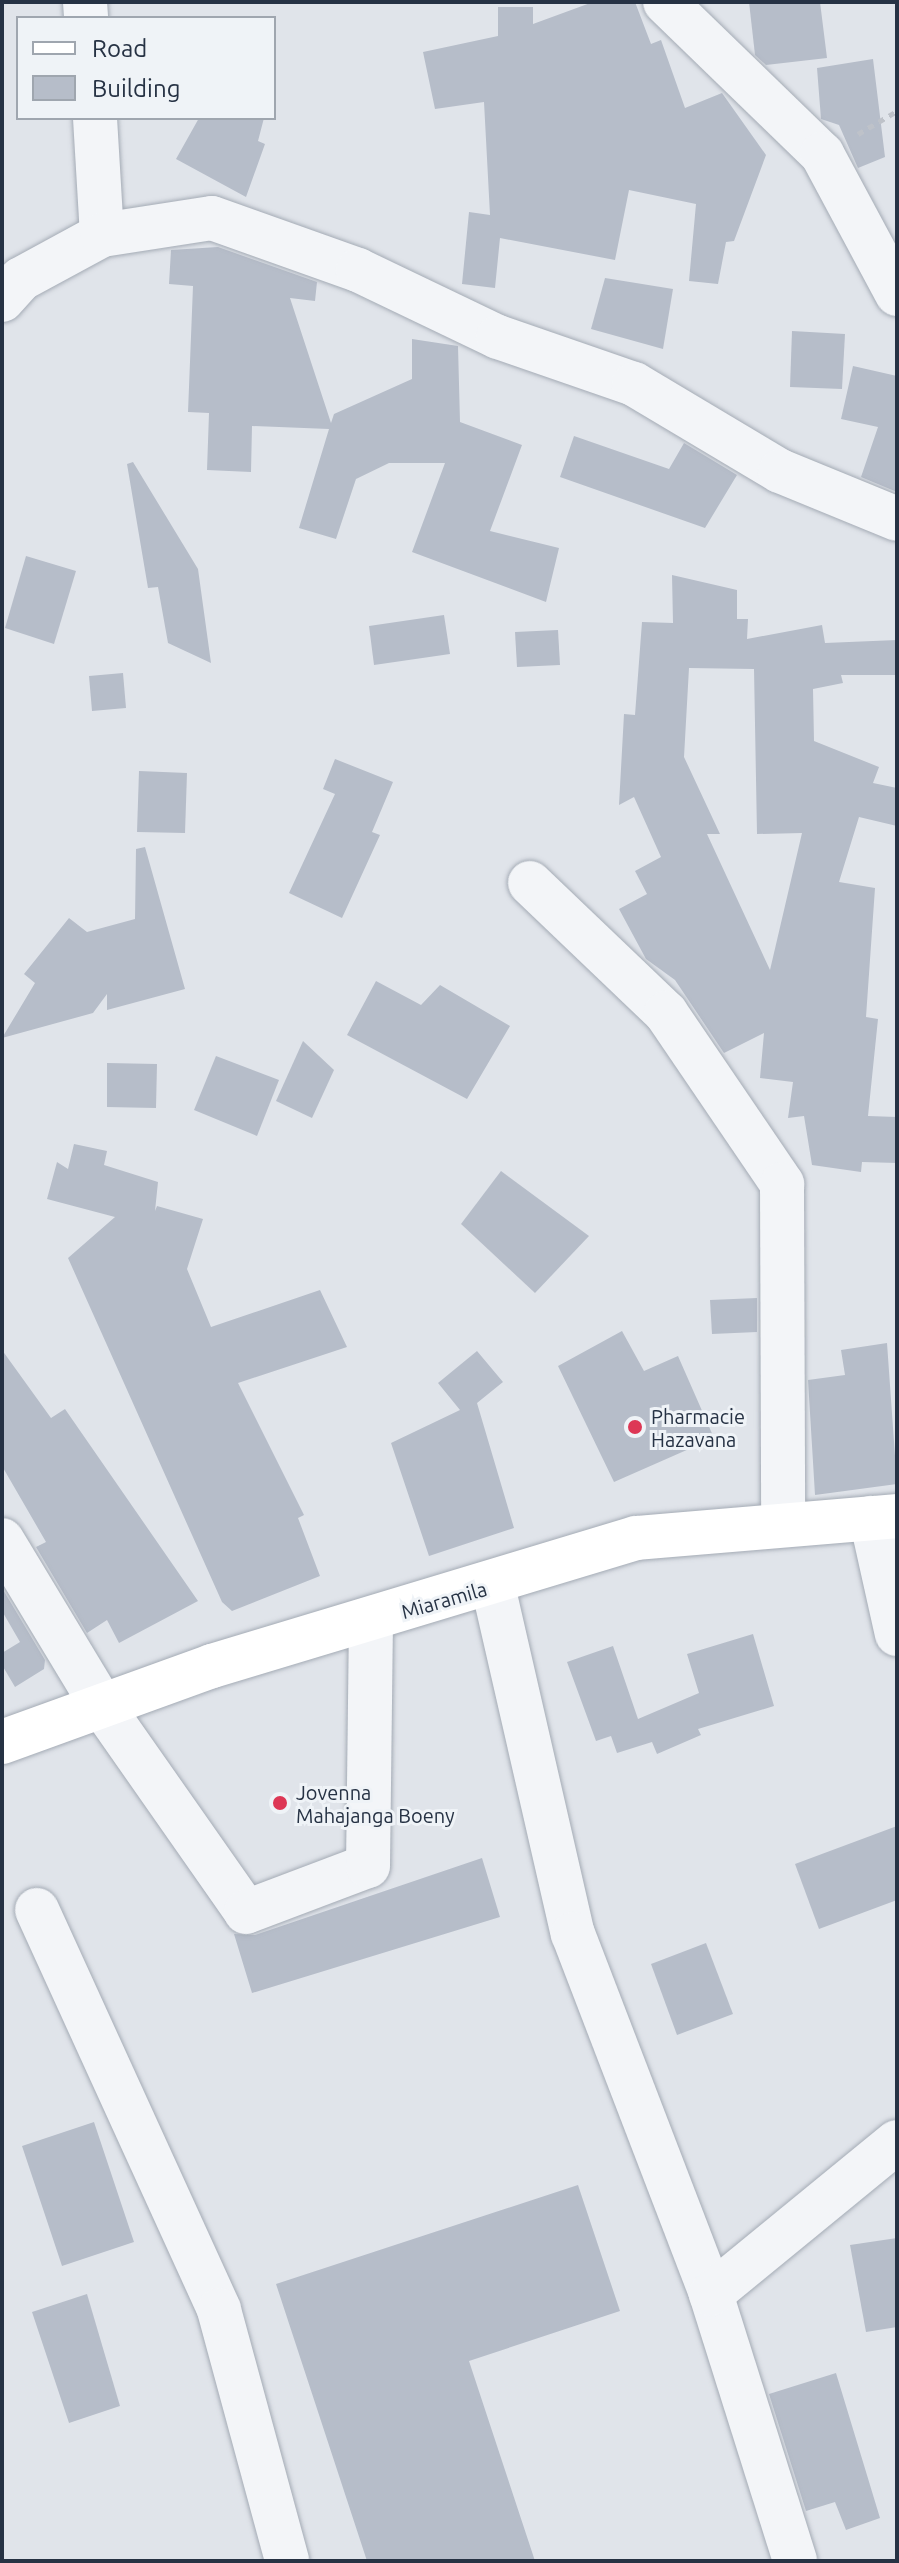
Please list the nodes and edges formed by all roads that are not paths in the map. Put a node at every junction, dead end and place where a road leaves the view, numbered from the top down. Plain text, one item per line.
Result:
1 (665, 2) edge
2 (95, 120) edge
3 (102, 235) junction
4 (897, 294) edge
5 (2, 300) edge
6 (897, 519) edge
7 (530, 883) dead end
8 (884, 1517) edge
9 (783, 1523) junction
10 (2, 1540) edge
11 (493, 1586) junction
12 (371, 1621) junction
13 (897, 1634) edge
14 (102, 1706) junction
15 (2, 1742) edge
16 (37, 1910) dead end
17 (897, 2142) edge
18 (711, 2294) junction
19 (287, 2561) edge
20 (795, 2561) edge

1 - 4 street
2 - 3 street
3 - 5 street
3 - 6 street
7 - 9 street
8 - 9 main road, Miaramila
8 - 13 street
9 - 11 main road, Miaramila
10 - 14 street
11 - 12 main road, Miaramila
11 - 18 street
12 - 14 main road, Miaramila
12 - 14 street
14 - 15 main road, Miaramila
16 - 19 street
17 - 18 street
18 - 20 street

